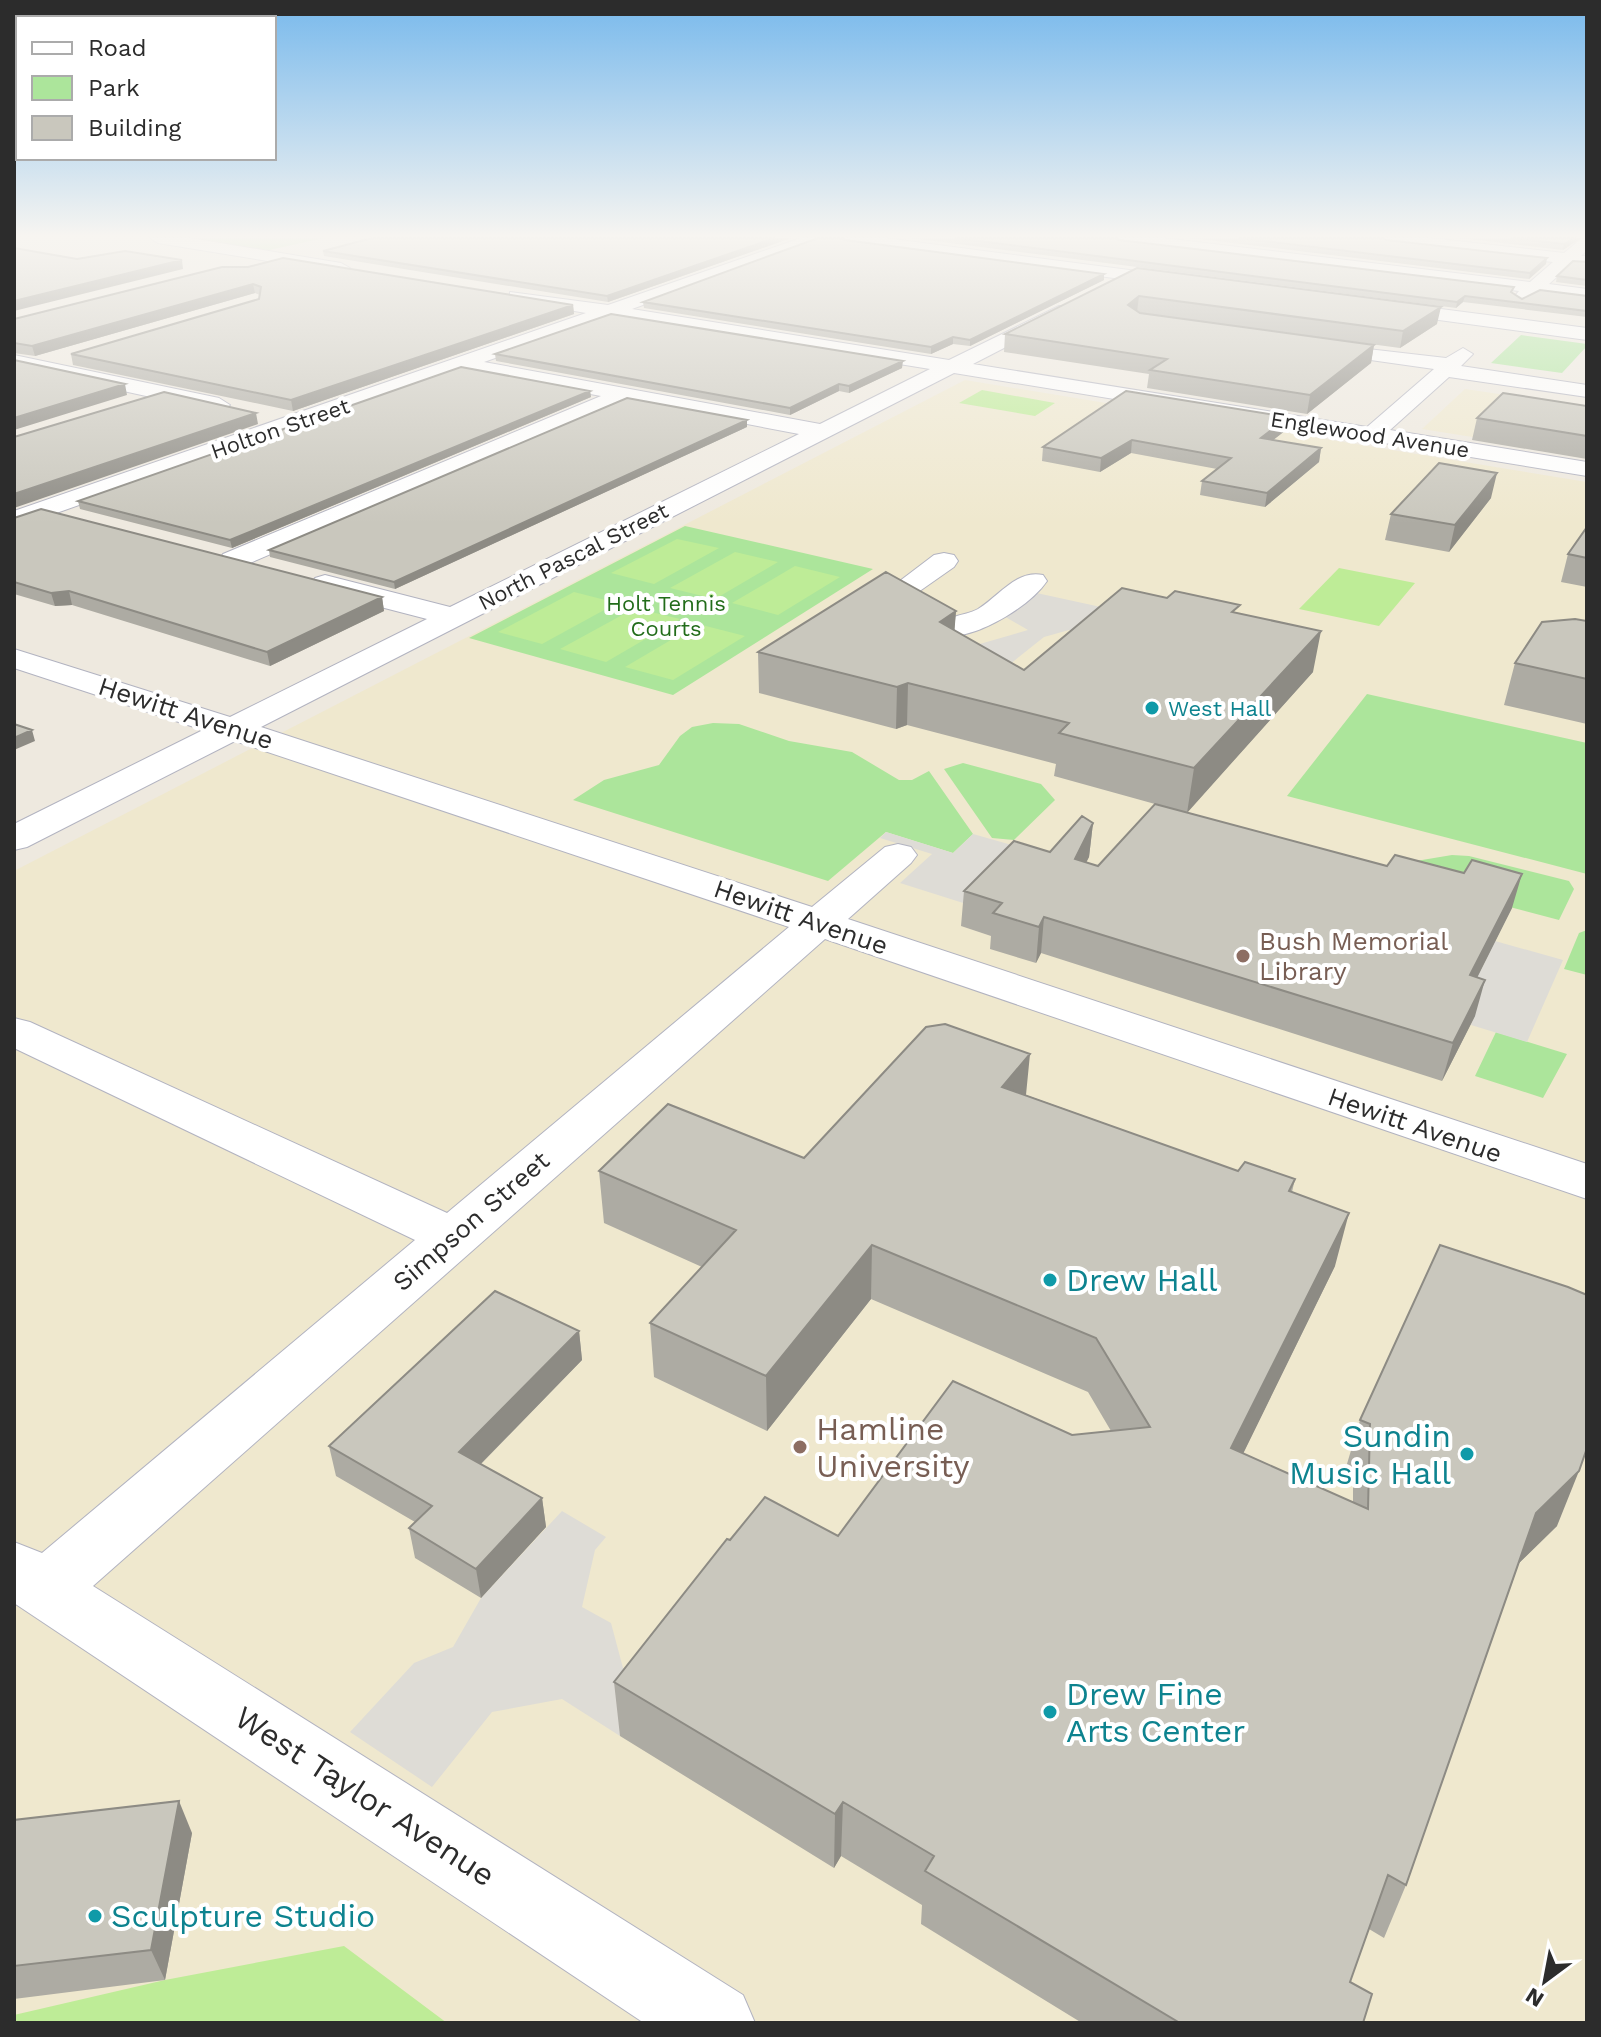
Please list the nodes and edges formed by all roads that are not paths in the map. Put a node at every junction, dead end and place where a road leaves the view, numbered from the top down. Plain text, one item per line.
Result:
1 (549, 333) edge
2 (747, 333) edge
3 (1017, 333) edge
4 (1487, 333) edge
5 (1300, 344) edge
6 (75, 354) edge
7 (14, 361) edge
8 (462, 364) junction
9 (36, 365) junction
10 (950, 366) junction
11 (1452, 368) junction
12 (1587, 380) edge
13 (1587, 391) edge
14 (165, 394) junction
15 (625, 394) junction
16 (1587, 399) edge
17 (128, 405) edge
18 (297, 422) junction
19 (821, 431) junction
20 (1372, 434) junction
21 (1587, 469) edge
22 (44, 510) junction
23 (14, 520) edge
24 (82, 520) edge
25 (203, 552) edge
26 (233, 560) junction
27 (944, 561) dead end
28 (276, 571) edge
29 (304, 578) edge
30 (1033, 581) dead end
31 (453, 617) junction
32 (14, 658) edge
33 (234, 728) junction
34 (14, 839) edge
35 (898, 855) dead end
36 (818, 923) junction
37 (14, 1031) edge
38 (1587, 1182) edge
39 (453, 1237) junction
40 (30, 1579) edge
41 (715, 2023) edge

1 - 8 street, Holton Street
2 - 10 street, Englewood Avenue
3 - 10 street, North Pascal Street
4 - 11 street
5 - 11 street
6 - 9 street
7 - 9 street
8 - 15 street
8 - 18 street, Holton Street
9 - 14 street
10 - 19 street, North Pascal Street
10 - 20 street, Englewood Avenue
11 - 12 street
11 - 13 street
11 - 16 street
11 - 20 street
14 - 17 street
14 - 18 street
15 - 19 street
15 - 26 street
18 - 22 street, Holton Street
19 - 31 street, North Pascal Street
20 - 21 street, Englewood Avenue
22 - 23 street, Holton Street
22 - 24 street
25 - 26 street
26 - 28 street
27 - 30 street
29 - 31 street
31 - 33 street, North Pascal Street
32 - 33 street, Hewitt Avenue
33 - 34 street, North Pascal Street
33 - 36 street, Hewitt Avenue
35 - 36 street, Simpson Street
36 - 38 street, Hewitt Avenue
36 - 39 street, Simpson Street
37 - 39 street
39 - 40 street, Simpson Street
40 - 41 street, West Taylor Avenue

